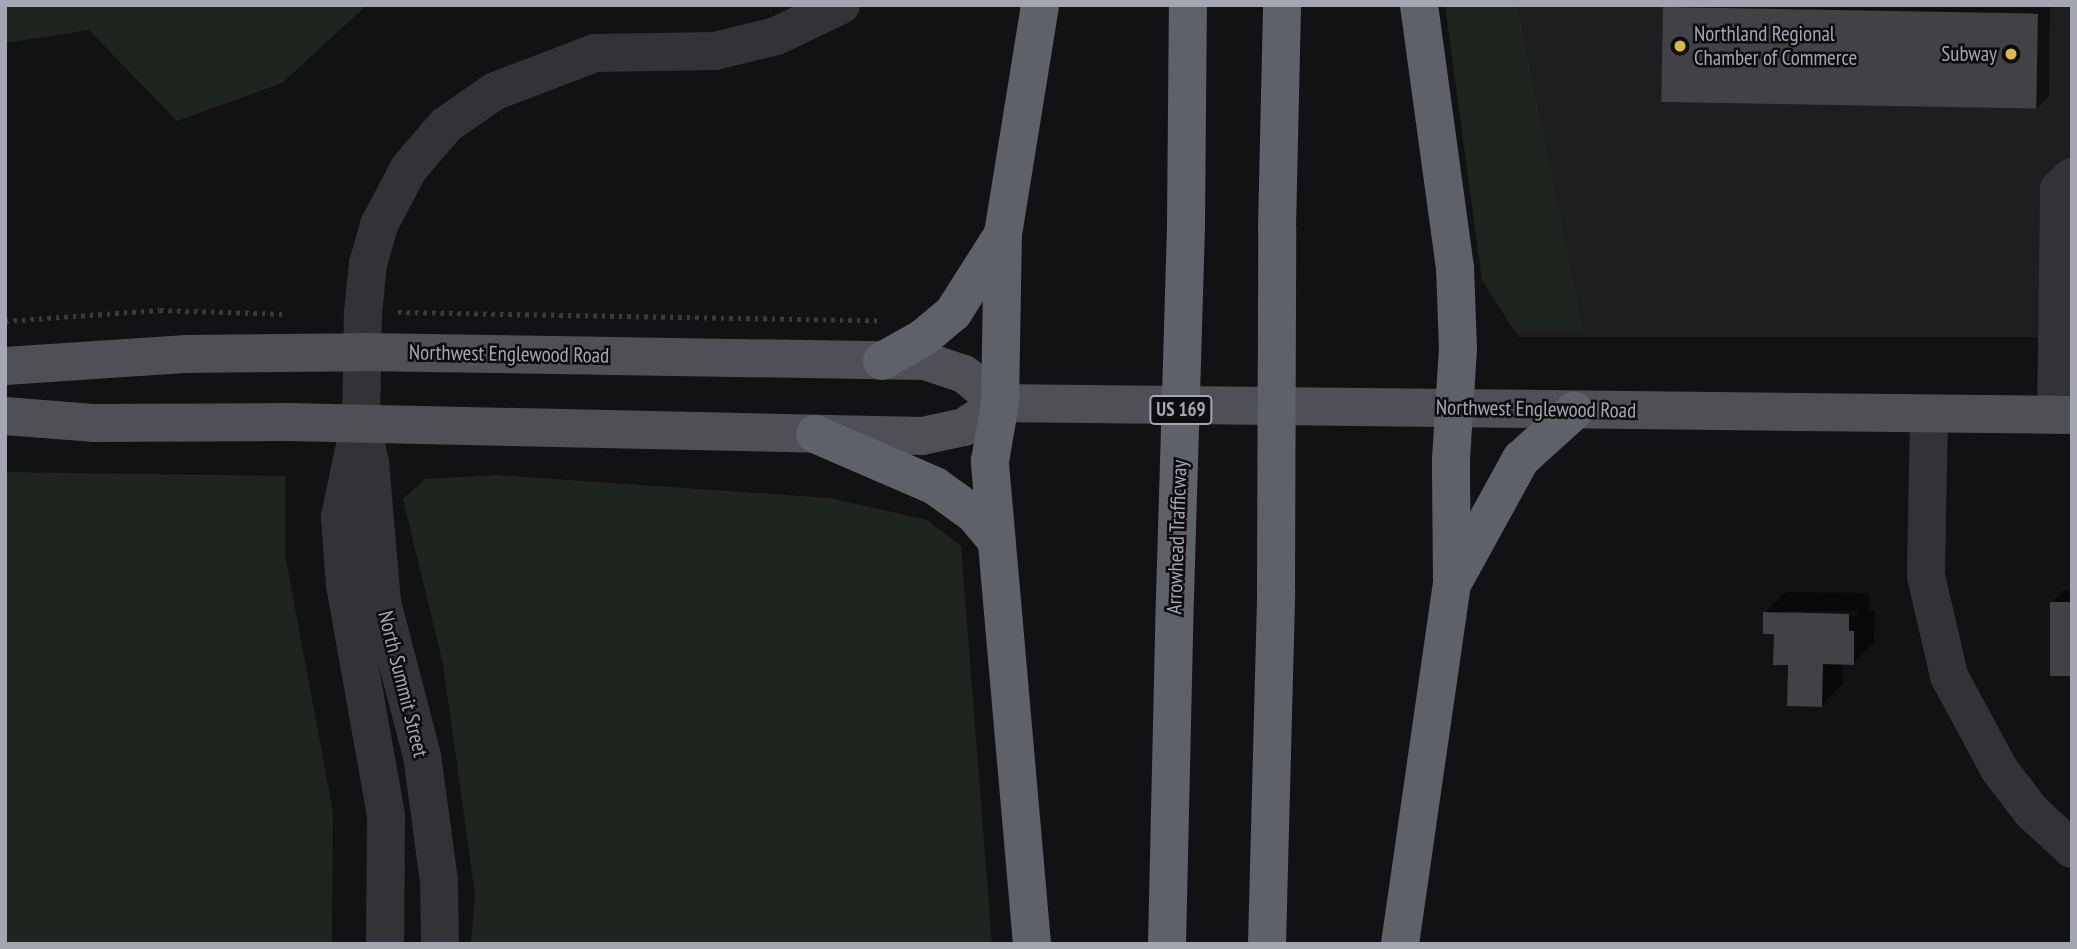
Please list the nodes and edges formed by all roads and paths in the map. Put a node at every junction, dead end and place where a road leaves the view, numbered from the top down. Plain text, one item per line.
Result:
1 (841, 5) edge
2 (1040, 5) edge
3 (1188, 5) edge
4 (1282, 5) edge
5 (1419, 5) edge
6 (2072, 177) edge
7 (1003, 234) junction
8 (447, 311) dead end
9 (286, 314) dead end
10 (894, 320) dead end
11 (5, 321) edge
12 (361, 352) junction
13 (881, 361) junction
14 (5, 366) edge
15 (1000, 403) junction
16 (1453, 406) junction
17 (1574, 411) junction
18 (1929, 415) junction
19 (2064, 415) edge
20 (5, 416) edge
21 (360, 424) junction
22 (815, 434) junction
23 (997, 541) junction
24 (1452, 585) junction
25 (2072, 849) edge
26 (439, 881) junction
27 (388, 883) junction
28 (385, 944) edge
29 (440, 944) edge
30 (1032, 944) edge
31 (1167, 944) edge
32 (1267, 944) edge
33 (1400, 944) edge

1 - 12 street, North Summit Street
2 - 7 highway
3 - 31 highway, Arrowhead Trafficway / US 169, bridge
4 - 32 highway, bridge
5 - 16 highway
6 - 19 street
7 - 13 highway
7 - 15 highway
8 - 10 path
9 - 11 path
12 - 13 main road, Northwest Englewood Road
12 - 14 main road, Northwest Englewood Road
12 - 21 street, North Summit Street
13 - 15 main road, Northwest Englewood Road
15 - 16 main road, Northwest Englewood Road
15 - 22 main road
15 - 23 highway
16 - 17 main road, Northwest Englewood Road
16 - 24 highway
17 - 18 main road, Northwest Englewood Road
17 - 24 highway
18 - 19 main road, Northwest Englewood Road
18 - 25 street
20 - 21 main road
21 - 22 main road
21 - 26 street, North Summit Street
21 - 27 street, North Summit Street
22 - 23 highway
23 - 30 highway
24 - 33 highway
26 - 27 street
26 - 29 street, North Summit Street
27 - 28 street, North Summit Street

